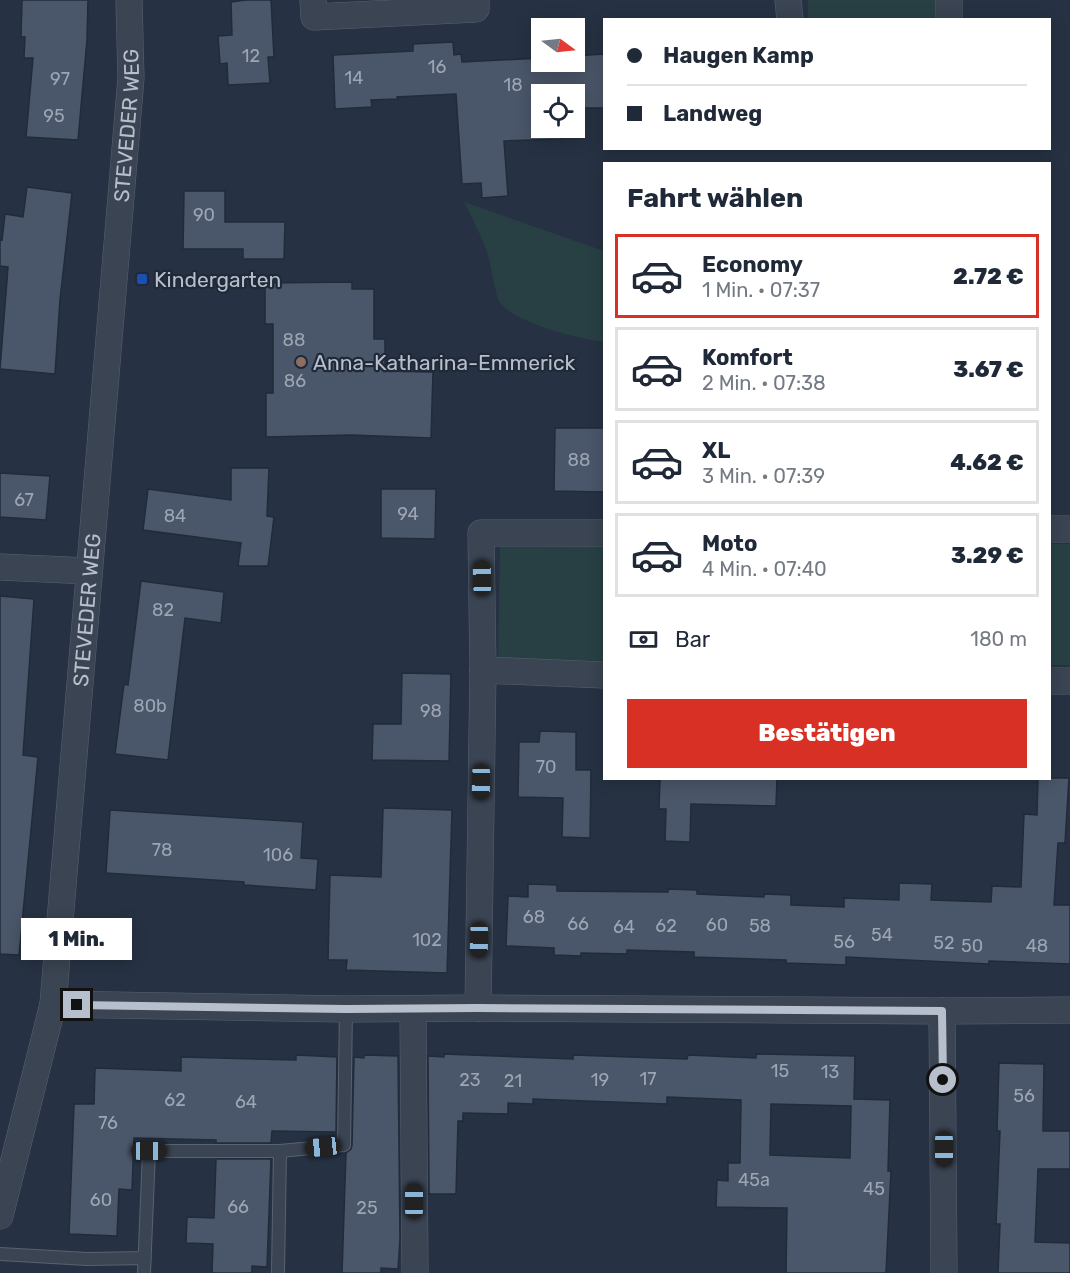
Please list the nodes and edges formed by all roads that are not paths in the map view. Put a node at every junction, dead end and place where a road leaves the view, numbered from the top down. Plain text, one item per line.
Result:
1 (129, 0) edge
2 (313, 0) edge
3 (476, 0) edge
4 (788, 0) edge
5 (949, 0) edge
6 (790, 18) edge
7 (949, 18) edge
8 (1051, 529) edge
9 (1070, 529) edge
10 (603, 533) edge
11 (0, 567) edge
12 (88, 571) junction
13 (483, 670) junction
14 (603, 675) edge
15 (1051, 681) edge
16 (1070, 681) edge
17 (53, 1004) junction
18 (478, 1008) junction
19 (346, 1009) junction
20 (413, 1010) junction
21 (1070, 1010) edge
22 (942, 1011) junction
23 (280, 1151) junction
24 (0, 1216) edge
25 (0, 1254) edge
26 (145, 1258) junction
27 (144, 1273) edge
28 (278, 1273) edge
29 (415, 1273) edge
30 (944, 1273) edge

1 - 12 street, STEVEDER WEG
2 - 3 street
4 - 6 street
5 - 7 street
8 - 9 street
10 - 13 street
11 - 12 street
12 - 17 street, STEVEDER WEG
13 - 14 street
13 - 18 street
15 - 16 street
17 - 19 street
17 - 24 street, STEVEDER WEG
18 - 20 street
18 - 22 street
19 - 20 street
19 - 23 lane
20 - 29 street
21 - 22 street
22 - 30 street
23 - 26 lane
23 - 28 lane
25 - 26 lane
26 - 27 lane

